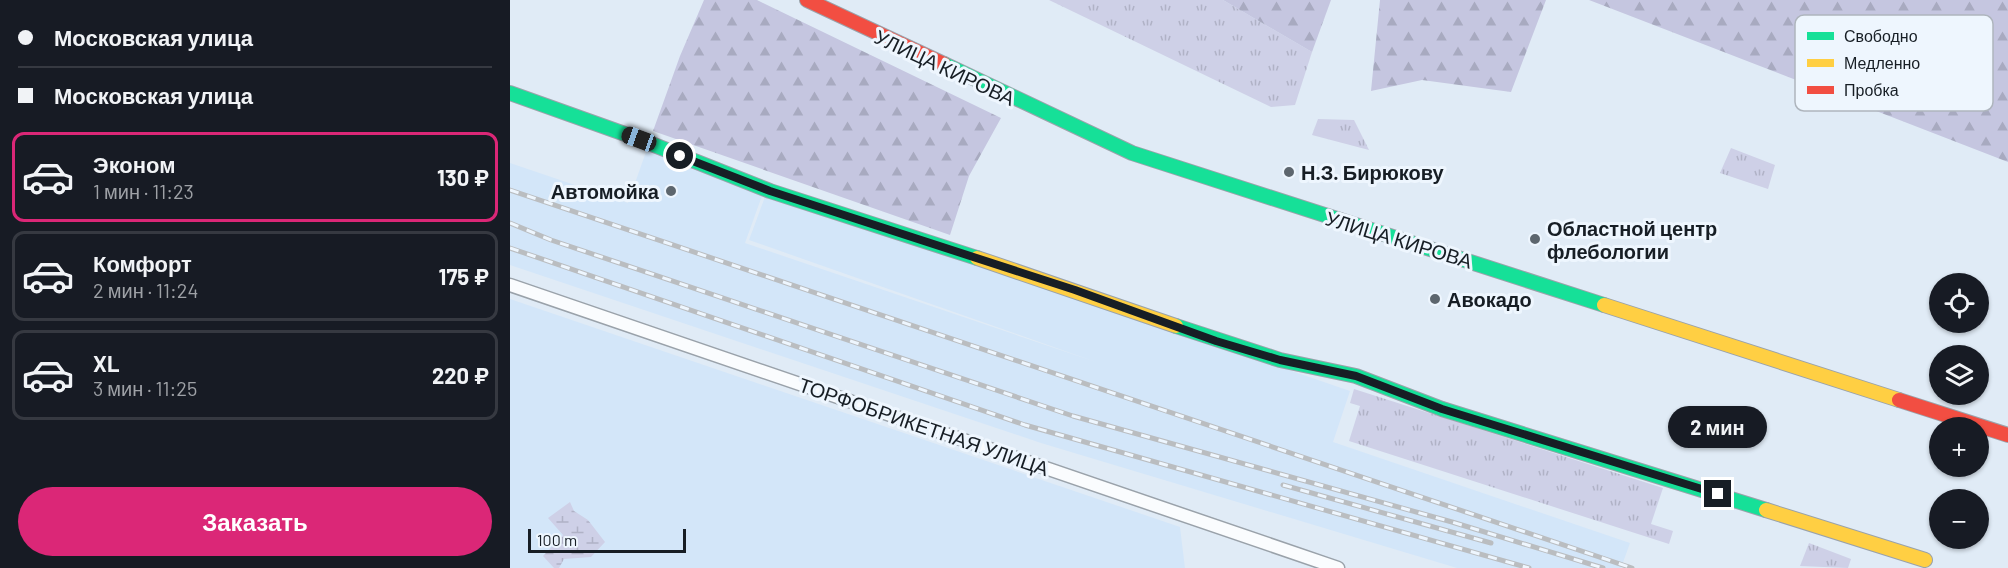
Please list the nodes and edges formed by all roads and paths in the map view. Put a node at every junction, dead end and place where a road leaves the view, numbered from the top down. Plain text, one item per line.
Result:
1 (807, 0) edge
2 (510, 93) edge
3 (510, 285) edge
4 (2008, 435) edge
5 (1925, 560) dead end
6 (1338, 568) edge

1 - 4 street, УЛИЦА КИРОВА
2 - 5 street
3 - 6 street, ТОРФОБРИКЕТНАЯ УЛИЦА

